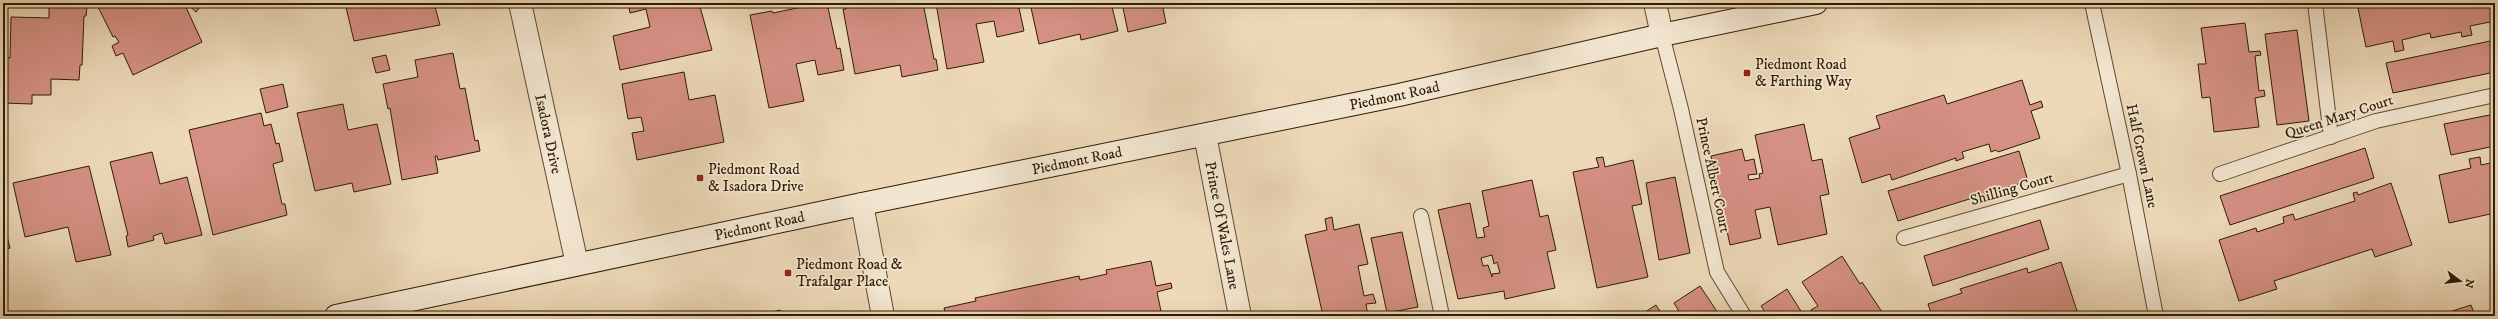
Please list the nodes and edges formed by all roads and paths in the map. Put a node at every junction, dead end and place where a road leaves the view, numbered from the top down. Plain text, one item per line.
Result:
1 (520, 3) edge
2 (1655, 3) edge
3 (1816, 3) edge
4 (2092, 3) edge
5 (2315, 3) edge
6 (1662, 35) junction
7 (2495, 95) edge
8 (1204, 135) junction
9 (2330, 137) junction
10 (2129, 174) junction
11 (2220, 174) dead end
12 (862, 204) junction
13 (1421, 216) dead end
14 (1904, 238) dead end
15 (577, 264) junction
16 (336, 316) edge
17 (883, 316) edge
18 (1240, 316) edge
19 (1442, 316) edge
20 (1744, 316) edge
21 (2156, 316) edge

1 - 15 main road, Isadora Drive
2 - 6 main road
3 - 6 main road, Piedmont Road
4 - 10 lane, Half Crown Lane
5 - 9 lane
6 - 8 main road, Piedmont Road
6 - 20 lane, Prince Albert Court
7 - 9 lane, Queen Mary Court
8 - 12 main road, Piedmont Road
8 - 18 main road, Prince Of Wales Lane
9 - 11 lane, Queen Mary Court
10 - 14 lane, Shilling Court
10 - 21 lane, Half Crown Lane
12 - 15 main road, Piedmont Road
12 - 17 main road
13 - 19 lane
15 - 16 main road, Piedmont Road

